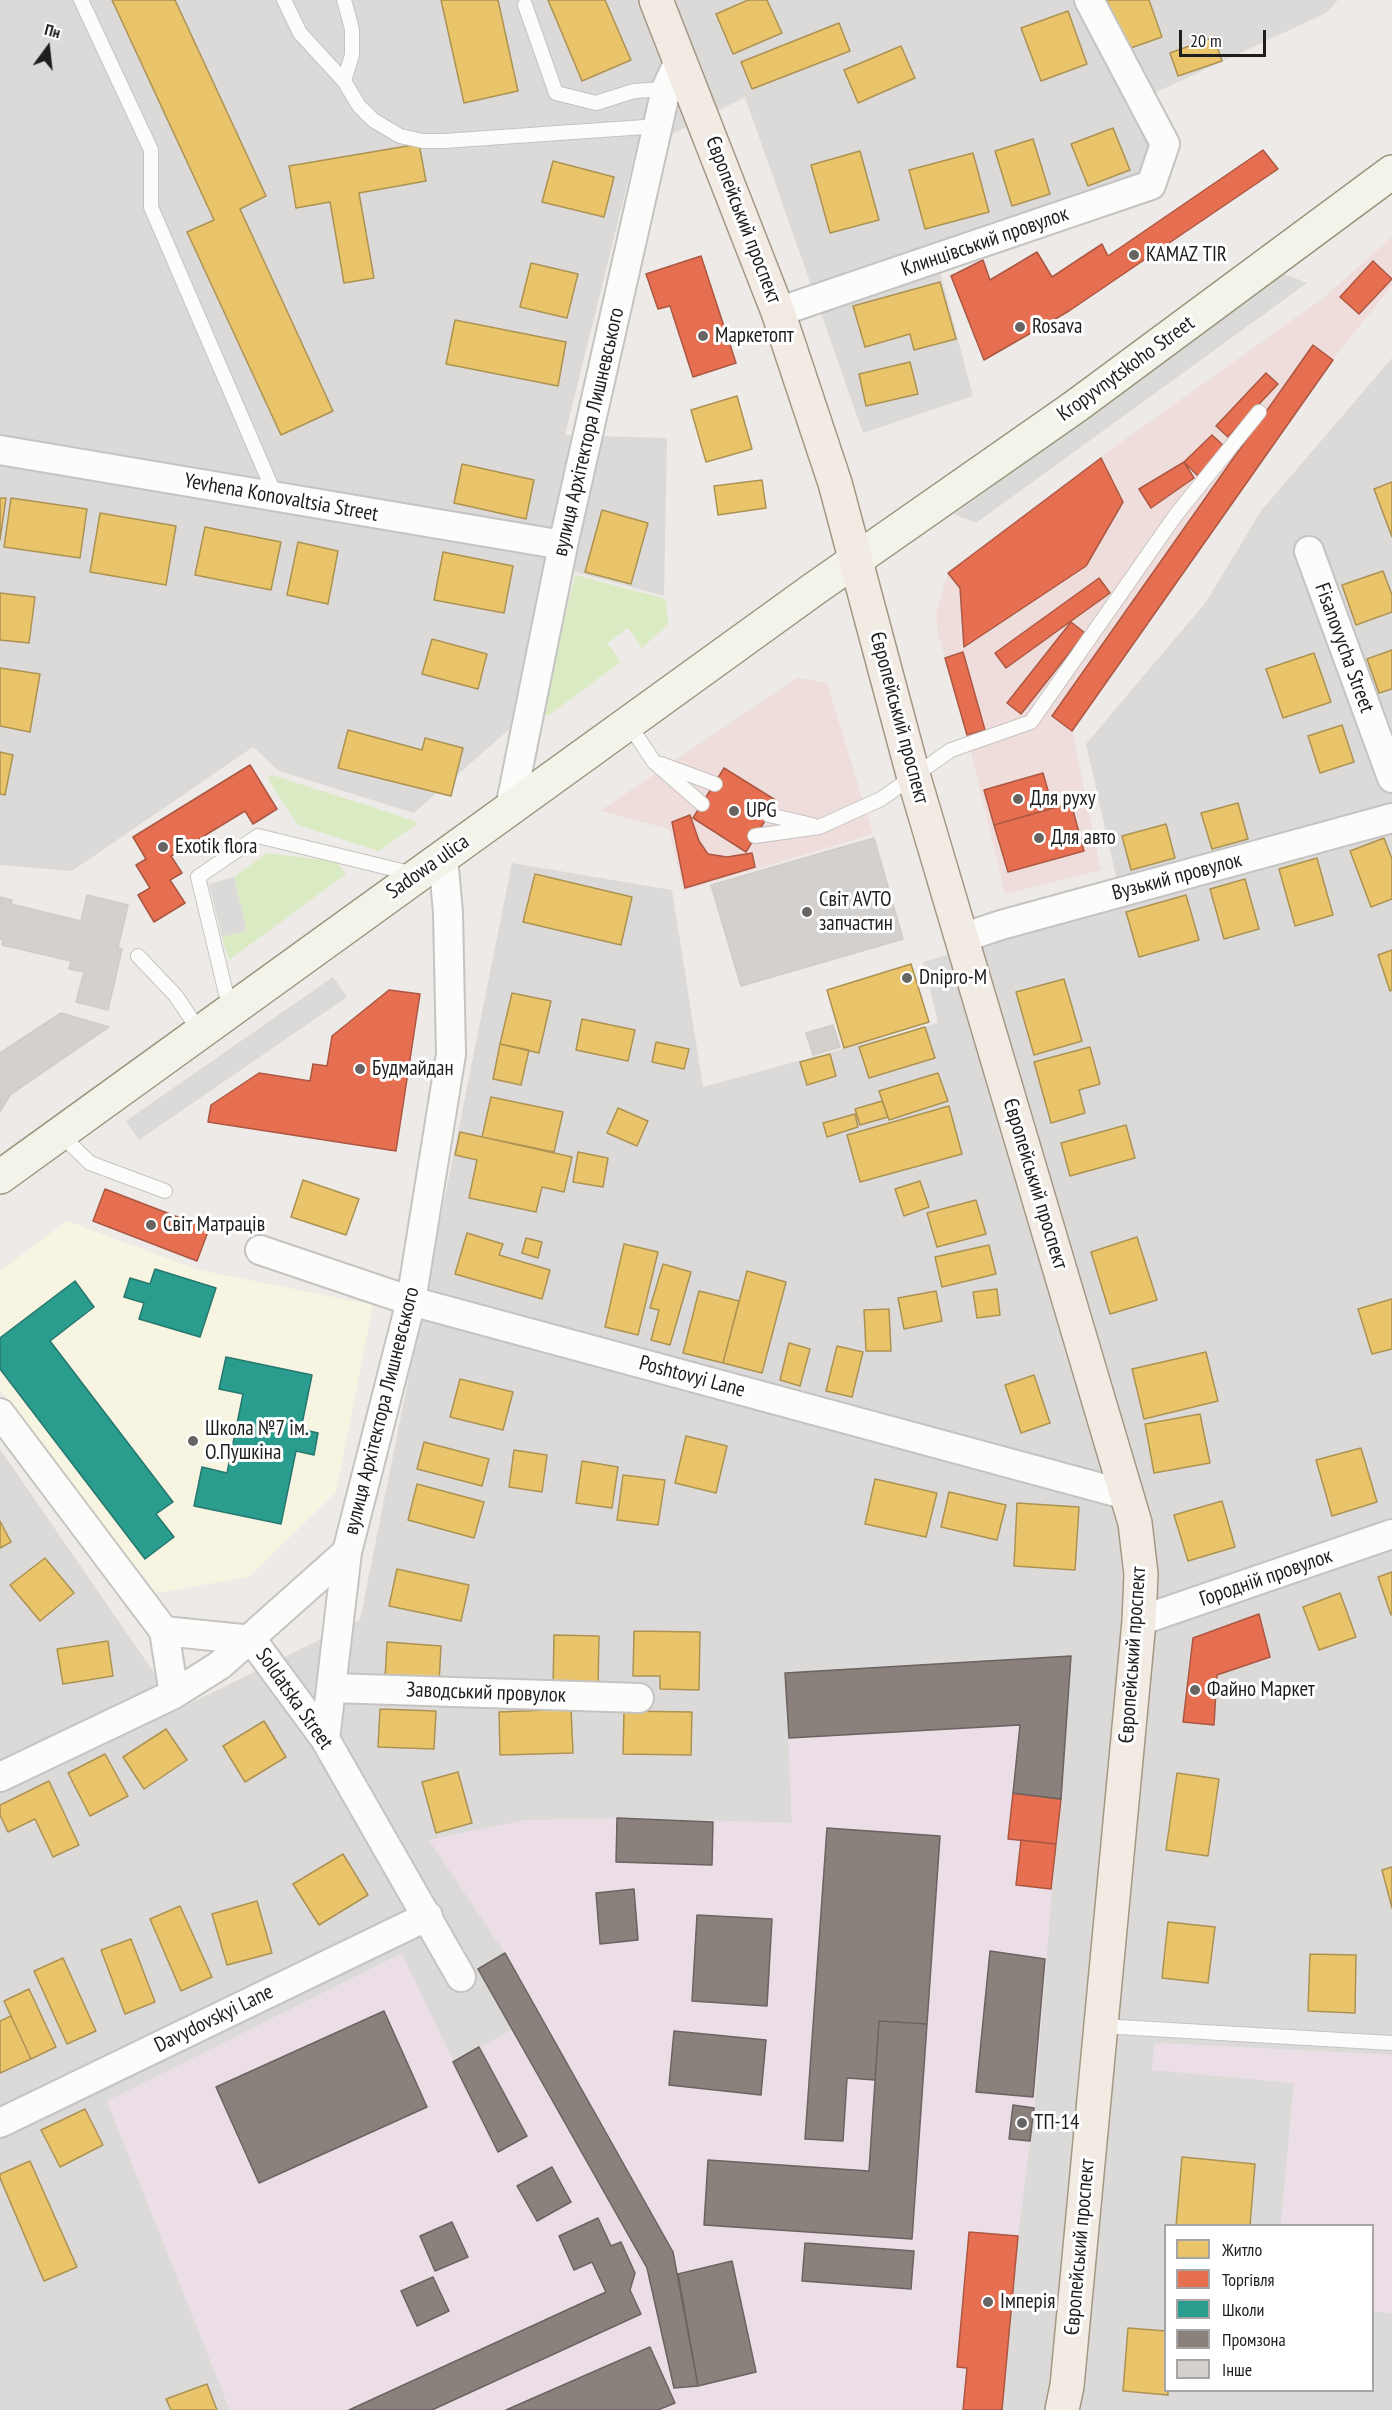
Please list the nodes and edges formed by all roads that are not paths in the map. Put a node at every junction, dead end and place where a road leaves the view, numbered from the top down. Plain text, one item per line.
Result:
1 (81, 0) edge
2 (284, 0) edge
3 (344, 0) edge
4 (656, 0) edge
5 (1089, 0) edge
6 (525, 5) dead end
7 (680, 59) junction
8 (344, 81) junction
9 (666, 89) junction
10 (659, 126) junction
11 (1392, 171) edge
12 (778, 312) junction
13 (1259, 412) dead end
14 (0, 450) edge
15 (276, 496) junction
16 (563, 545) junction
17 (1309, 551) dead end
18 (856, 560) junction
19 (628, 723) junction
20 (654, 762) junction
21 (914, 778) junction
22 (1392, 778) edge
23 (715, 783) dead end
24 (702, 804) dead end
25 (510, 808) junction
26 (769, 815) dead end
27 (1392, 818) edge
28 (819, 827) junction
29 (755, 836) dead end
30 (430, 866) junction
31 (962, 938) junction
32 (138, 956) dead end
33 (230, 1010) junction
34 (200, 1032) junction
35 (60, 1134) junction
36 (0, 1177) edge
37 (165, 1191) dead end
38 (260, 1250) dead end
39 (411, 1301) junction
40 (0, 1413) edge
41 (1127, 1495) junction
42 (1392, 1534) edge
43 (347, 1552) junction
44 (1139, 1621) junction
45 (164, 1631) junction
46 (252, 1640) junction
47 (332, 1688) junction
48 (174, 1694) junction
49 (639, 1698) dead end
50 (324, 1739) junction
51 (0, 1777) edge
52 (428, 1916) junction
53 (461, 1977) dead end
54 (1101, 2026) junction
55 (1392, 2043) edge
56 (0, 2123) edge
57 (1062, 2410) edge

1 - 15 lane
2 - 8 lane
3 - 8 lane
4 - 7 main road, Європейський проспект
5 - 12 street, Клинцівський провулок
6 - 9 lane
7 - 9 street, вулиця Архітектора Лишневського
7 - 12 main road, Європейський проспект
8 - 10 lane
9 - 10 street, вулиця Архітектора Лишневського
10 - 16 street, вулиця Архітектора Лишневського
11 - 18 main road, Kropyvnytskoho Street
12 - 18 main road, Європейський проспект
13 - 21 lane
14 - 15 street, Yevhena Konovaltsia Street
15 - 16 street, Yevhena Konovaltsia Street
16 - 25 street, вулиця Архітектора Лишневського
17 - 22 street, Fisanovycha Street
18 - 19 main road, Sadowa ulica
18 - 21 main road, Європейський проспект
19 - 20 lane
19 - 25 main road, Sadowa ulica
20 - 23 lane
20 - 24 lane
21 - 28 lane
21 - 31 main road, Європейський проспект
25 - 30 main road, Sadowa ulica
26 - 28 lane
27 - 31 street, Вузький провулок
28 - 29 lane
30 - 33 main road, Sadowa ulica
30 - 33 lane
30 - 39 street, вулиця Архітектора Лишневського
31 - 41 main road, Європейський проспект
32 - 34 lane
33 - 34 main road, Sadowa ulica
34 - 35 main road, Sadowa ulica
35 - 36 main road, Sadowa ulica
35 - 37 lane
38 - 39 street, Poshtovyi Lane
39 - 41 street, Poshtovyi Lane
39 - 43 street, вулиця Архітектора Лишневського
40 - 45 street
41 - 44 main road, Європейський проспект
42 - 44 street, Городній провулок
43 - 46 street, вулиця Архітектора Лишневського
43 - 47 street
44 - 54 main road, Європейський проспект
45 - 46 street, Soldatska Street
45 - 48 street
46 - 48 street, вулиця Архітектора Лишневського
46 - 50 street, Soldatska Street
47 - 49 street, Заводський провулок
47 - 50 street
48 - 51 street, вулиця Архітектора Лишневського
50 - 52 street, Soldatska Street
52 - 53 street, Soldatska Street
52 - 56 street, Davydovskyi Lane
54 - 55 lane
54 - 57 main road, Європейський проспект

